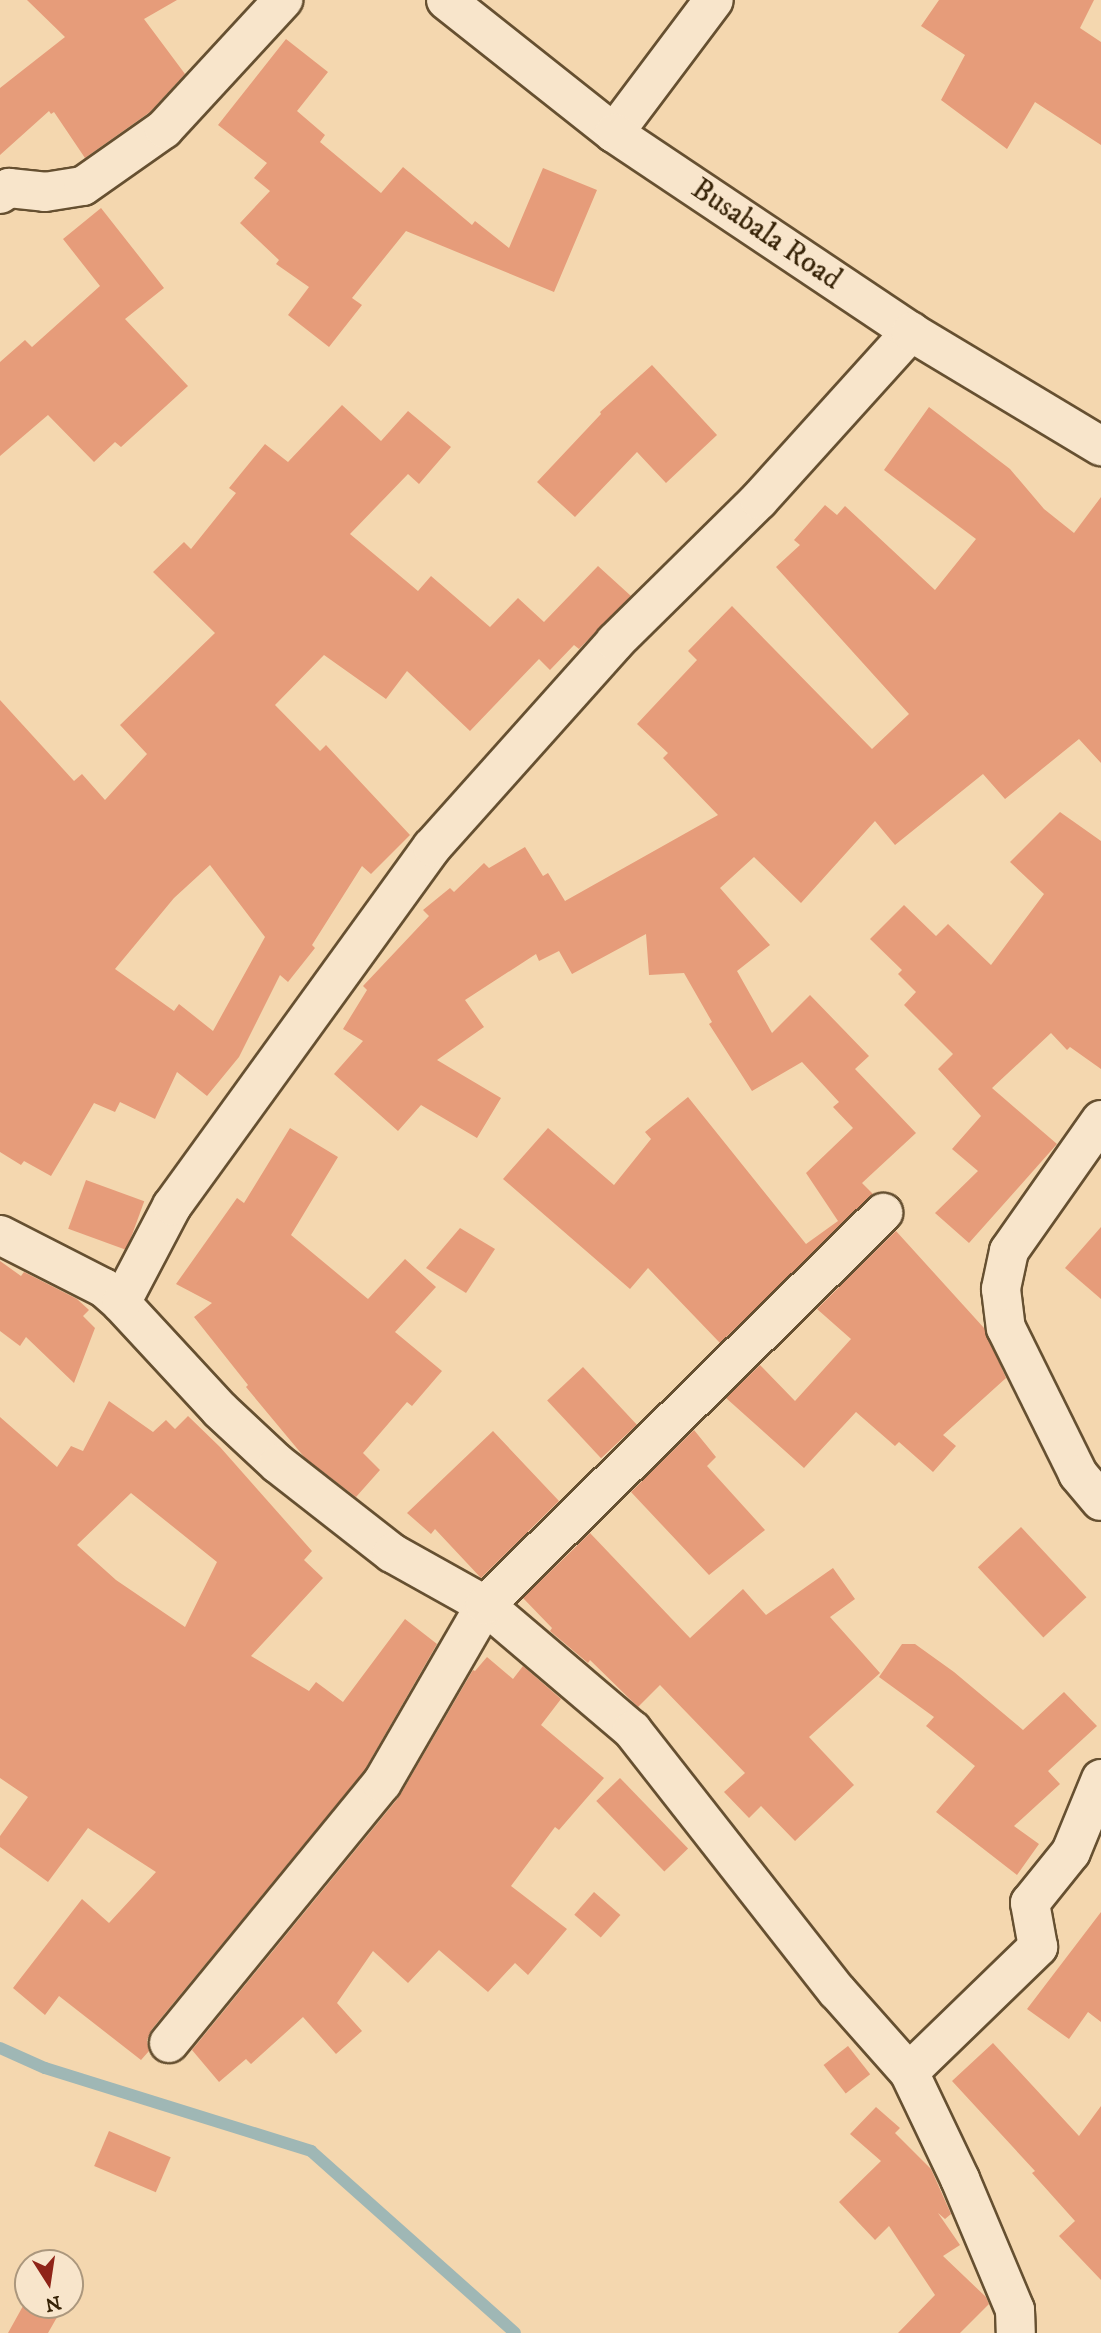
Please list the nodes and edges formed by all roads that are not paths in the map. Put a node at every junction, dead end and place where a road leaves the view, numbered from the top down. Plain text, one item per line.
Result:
1 (283, 0) edge
2 (446, 0) edge
3 (714, 0) edge
4 (614, 133) junction
5 (0, 194) edge
6 (911, 332) junction
7 (1101, 446) edge
8 (1101, 1120) edge
9 (883, 1213) dead end
10 (0, 1235) edge
11 (121, 1303) junction
12 (1101, 1501) edge
13 (485, 1605) junction
14 (1101, 1779) edge
15 (169, 2043) dead end
16 (909, 2072) junction
17 (1016, 2333) edge

1 - 5 street
2 - 4 street, Busabala Road
3 - 4 street
4 - 6 street, Busabala Road
6 - 7 street, Busabala Road
6 - 11 street
8 - 12 street
9 - 13 street
10 - 11 street
11 - 13 street
13 - 15 street
13 - 16 street
14 - 16 street
16 - 17 street

